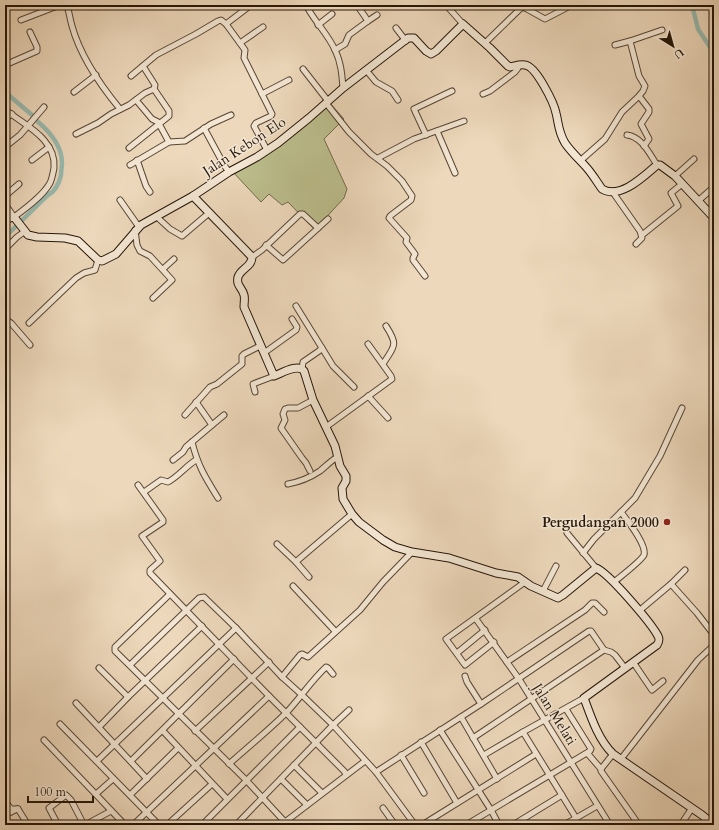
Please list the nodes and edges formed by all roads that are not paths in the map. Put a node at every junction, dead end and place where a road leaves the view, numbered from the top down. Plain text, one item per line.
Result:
1 (60, 5) edge
2 (67, 5) edge
3 (251, 5) edge
4 (306, 5) edge
5 (357, 5) edge
6 (446, 5) edge
7 (572, 5) edge
8 (520, 6) edge
9 (332, 14) dead end
10 (377, 15) dead end
11 (21, 20) dead end
12 (368, 21) junction
13 (226, 24) junction
14 (464, 24) junction
15 (318, 25) junction
16 (262, 27) dead end
17 (396, 28) dead end
18 (662, 30) dead end
19 (30, 32) dead end
20 (406, 40) junction
21 (630, 41) junction
22 (240, 43) junction
23 (485, 43) junction
24 (614, 45) dead end
25 (335, 50) junction
26 (5, 65) edge
27 (518, 65) junction
28 (143, 66) junction
29 (303, 69) dead end
30 (366, 70) junction
31 (96, 76) junction
32 (131, 76) dead end
33 (289, 80) dead end
34 (343, 88) junction
35 (154, 89) junction
36 (452, 91) dead end
37 (74, 92) dead end
38 (262, 94) junction
39 (483, 94) dead end
40 (639, 96) junction
41 (136, 100) junction
42 (398, 100) dead end
43 (327, 102) junction
44 (44, 106) dead end
45 (5, 109) edge
46 (120, 109) junction
47 (12, 114) junction
48 (232, 115) dead end
49 (5, 119) edge
50 (464, 121) dead end
51 (30, 124) junction
52 (159, 124) junction
53 (204, 128) junction
54 (437, 131) junction
55 (76, 134) dead end
56 (627, 134) dead end
57 (426, 135) junction
58 (169, 142) junction
59 (644, 146) junction
60 (5, 147) edge
61 (49, 147) junction
62 (129, 148) dead end
63 (267, 150) junction
64 (378, 158) junction
65 (694, 159) dead end
66 (32, 160) dead end
67 (137, 160) junction
68 (580, 161) junction
69 (130, 165) dead end
70 (657, 165) junction
71 (229, 172) junction
72 (455, 173) dead end
73 (675, 176) junction
74 (19, 184) dead end
75 (682, 184) junction
76 (714, 186) edge
77 (612, 191) junction
78 (150, 192) dead end
79 (5, 196) edge
80 (193, 196) junction
81 (120, 200) dead end
82 (698, 202) junction
83 (5, 204) edge
84 (209, 214) junction
85 (157, 217) junction
86 (714, 218) edge
87 (5, 219) edge
88 (15, 219) junction
89 (328, 219) dead end
90 (318, 228) junction
91 (137, 229) junction
92 (23, 230) junction
93 (642, 235) junction
94 (636, 244) dead end
95 (266, 245) junction
96 (5, 250) edge
97 (252, 256) junction
98 (174, 259) dead end
99 (98, 260) junction
100 (163, 270) junction
101 (425, 276) dead end
102 (152, 298) dead end
103 (296, 306) dead end
104 (292, 319) dead end
105 (5, 323) edge
106 (29, 324) dead end
107 (386, 326) dead end
108 (368, 344) dead end
109 (30, 345) dead end
110 (322, 348) junction
111 (262, 350) junction
112 (383, 364) junction
113 (302, 369) junction
114 (274, 376) junction
115 (354, 387) dead end
116 (255, 392) dead end
117 (368, 396) junction
118 (313, 400) junction
119 (196, 402) junction
120 (682, 408) dead end
121 (185, 415) dead end
122 (224, 416) dead end
123 (388, 418) dead end
124 (212, 425) junction
125 (326, 427) junction
126 (192, 442) junction
127 (337, 457) junction
128 (174, 460) dead end
129 (196, 460) junction
130 (310, 471) dead end
131 (288, 484) dead end
132 (138, 485) dead end
133 (144, 492) junction
134 (218, 498) dead end
135 (621, 512) junction
136 (352, 514) junction
137 (567, 532) dead end
138 (277, 544) dead end
139 (412, 552) junction
140 (583, 552) junction
141 (296, 562) junction
142 (556, 566) dead end
143 (596, 568) junction
144 (685, 570) dead end
145 (308, 577) dead end
146 (525, 582) junction
147 (614, 582) junction
148 (671, 584) junction
149 (292, 586) dead end
150 (543, 591) junction
151 (170, 594) junction
152 (186, 610) junction
153 (639, 611) junction
154 (604, 612) dead end
155 (476, 618) junction
156 (202, 626) junction
157 (236, 628) junction
158 (485, 630) junction
159 (334, 631) junction
160 (714, 635) edge
161 (494, 642) junction
162 (219, 645) junction
163 (714, 646) edge
164 (604, 650) junction
165 (457, 653) junction
166 (234, 659) junction
167 (269, 662) junction
168 (507, 662) junction
169 (632, 662) junction
170 (130, 665) junction
171 (99, 668) dead end
172 (625, 668) junction
173 (333, 674) dead end
174 (465, 676) dead end
175 (282, 677) junction
176 (252, 678) junction
177 (519, 679) junction
178 (146, 681) junction
179 (663, 681) dead end
180 (302, 695) junction
181 (269, 696) junction
182 (128, 697) junction
183 (162, 698) junction
184 (584, 698) junction
185 (532, 699) junction
186 (76, 704) dead end
187 (481, 704) junction
188 (566, 709) junction
189 (349, 710) dead end
190 (286, 712) junction
191 (179, 715) junction
192 (461, 717) junction
193 (545, 720) junction
194 (60, 724) dead end
195 (333, 725) junction
196 (99, 727) junction
197 (300, 727) junction
198 (440, 730) junction
199 (162, 731) junction
200 (195, 731) junction
201 (524, 732) junction
202 (473, 738) junction
203 (44, 740) dead end
204 (421, 742) junction
205 (316, 743) junction
206 (115, 744) junction
207 (178, 748) junction
208 (213, 748) junction
209 (536, 754) junction
210 (588, 754) junction
211 (613, 754) junction
212 (401, 755) junction
213 (484, 756) junction
214 (621, 759) junction
215 (97, 761) junction
216 (365, 761) junction
217 (131, 762) junction
218 (571, 763) junction
219 (229, 764) junction
220 (196, 766) junction
221 (294, 766) junction
222 (601, 769) junction
223 (376, 772) junction
224 (346, 774) junction
225 (550, 775) junction
226 (113, 779) junction
227 (147, 779) junction
228 (281, 779) junction
229 (497, 779) junction
230 (246, 780) junction
231 (212, 784) junction
232 (478, 790) junction
233 (322, 793) junction
234 (424, 793) dead end
235 (96, 794) junction
236 (130, 795) junction
237 (562, 795) junction
238 (263, 798) junction
239 (228, 799) junction
240 (5, 801) edge
241 (457, 803) junction
242 (307, 805) junction
243 (597, 806) junction
244 (383, 808) dead end
245 (692, 808) junction
246 (18, 809) junction
247 (491, 810) junction
248 (111, 811) junction
249 (147, 812) junction
250 (5, 815) edge
251 (576, 818) junction
252 (523, 819) junction
253 (286, 823) edge
254 (393, 823) edge
255 (682, 823) dead end
256 (28, 825) edge
257 (58, 825) edge
258 (84, 825) edge
259 (125, 825) edge
260 (133, 825) edge
261 (159, 825) edge
262 (167, 825) edge
263 (202, 825) edge
264 (236, 825) edge
265 (387, 825) edge
266 (415, 825) edge
267 (422, 825) edge
268 (466, 825) edge
269 (499, 825) edge
270 (513, 825) edge
271 (527, 825) edge
272 (564, 825) edge
273 (609, 825) edge
274 (639, 825) edge
275 (714, 825) edge

1 - 11 street
2 - 31 street
3 - 13 street
4 - 15 street
5 - 12 street
6 - 14 street
7 - 8 street
8 - 23 street
9 - 15 street
10 - 12 street
12 - 25 street
13 - 22 street
13 - 28 street
14 - 20 street
14 - 23 street
15 - 25 street
16 - 22 street
17 - 20 street
18 - 21 street
19 - 26 street
20 - 30 street, Jalan Kebon Elo
21 - 24 street
21 - 40 street
22 - 38 street
23 - 27 street
25 - 34 street
27 - 39 street
27 - 68 street
28 - 32 street
28 - 35 street
29 - 43 street
30 - 34 street, Jalan Kebon Elo
30 - 42 street
31 - 37 street
31 - 46 street
33 - 38 street
34 - 43 street, Jalan Kebon Elo
35 - 41 street
35 - 52 street
36 - 57 street
38 - 63 street
40 - 59 street
40 - 68 street
41 - 46 street
41 - 52 street
43 - 63 street, Jalan Kebon Elo
43 - 64 street
44 - 51 street
45 - 47 street
46 - 55 street
47 - 49 street
47 - 51 street
48 - 53 street
50 - 54 street
51 - 60 street
51 - 61 street
52 - 58 street
52 - 62 street
53 - 58 street
53 - 71 street
54 - 57 street
54 - 72 street
56 - 59 street
57 - 64 street
58 - 67 street
59 - 70 street
61 - 66 street
61 - 88 street
63 - 71 street, Jalan Kebon Elo
64 - 101 street
65 - 73 street
67 - 69 street
67 - 78 street
68 - 77 street
70 - 73 street
70 - 77 street
71 - 80 street, Jalan Kebon Elo
73 - 75 street
74 - 79 street
75 - 82 street
75 - 93 street
76 - 82 street
77 - 93 street
80 - 84 street
80 - 85 street, Jalan Kebon Elo
81 - 91 street
82 - 86 street
83 - 88 street
84 - 85 street
84 - 97 street
85 - 91 street, Jalan Kebon Elo
87 - 88 street
88 - 92 street
89 - 90 street
90 - 95 street
90 - 95 street
91 - 99 street, Jalan Kebon Elo
91 - 100 street
92 - 96 street
92 - 99 street
93 - 94 street
95 - 97 street
97 - 111 street
98 - 100 street
99 - 106 street
100 - 102 street
103 - 110 street
104 - 111 street
105 - 109 street
107 - 112 street
108 - 112 street
110 - 113 street
110 - 115 street
111 - 114 street
111 - 119 street
112 - 117 street
113 - 114 street
113 - 118 street
114 - 116 street
117 - 123 street
117 - 125 street
118 - 125 street
118 - 130 street
119 - 121 street
119 - 124 street
120 - 135 street
122 - 124 street
124 - 126 street
125 - 127 street
126 - 128 street
126 - 129 street
127 - 131 street
127 - 136 street
129 - 133 street
129 - 134 street
132 - 133 street
133 - 151 street
135 - 140 street
135 - 147 street
136 - 139 street
136 - 141 street
137 - 140 street
138 - 141 street
139 - 146 street
139 - 159 street
140 - 143 street
141 - 145 street
142 - 150 street
143 - 147 street
143 - 150 street
144 - 148 street
146 - 150 street
146 - 155 street
147 - 153 street
148 - 153 street
148 - 160 street
149 - 159 street
151 - 152 street
151 - 170 street
152 - 156 street
152 - 157 street
152 - 170 street
153 - 169 street
154 - 168 street
155 - 158 street, Jalan Melati
155 - 165 street
156 - 162 street
156 - 178 street
157 - 162 street
157 - 167 street
158 - 161 street, Jalan Melati
158 - 165 street
159 - 175 street
161 - 165 street
161 - 168 street, Jalan Melati
162 - 166 street
162 - 183 street
163 - 214 street
164 - 172 street
164 - 177 street
164 - 185 street
166 - 176 street
166 - 191 street
167 - 175 street
167 - 176 street
168 - 177 street, Jalan Melati
169 - 172 street
169 - 179 street
170 - 178 street
171 - 182 street
172 - 184 street
173 - 180 street
174 - 187 street
175 - 180 street
176 - 181 street
176 - 200 street
177 - 185 street, Jalan Melati
177 - 187 street
178 - 182 street
178 - 183 street
180 - 190 street
180 - 195 street
181 - 190 street
181 - 208 street
182 - 196 street
183 - 191 street
183 - 206 street
184 - 188 street
184 - 211 street
185 - 193 street, Jalan Melati
185 - 202 street
186 - 196 street
187 - 192 street
188 - 193 street
188 - 210 street
189 - 195 street
190 - 197 street
190 - 219 street
191 - 199 street
191 - 200 street
192 - 198 street
192 - 202 street
193 - 201 street
193 - 218 street, Jalan Melati
194 - 215 street
195 - 205 street
195 - 216 street
196 - 206 street
197 - 205 street
197 - 230 street
198 - 204 street
198 - 232 street
199 - 207 street
199 - 217 street
200 - 208 street
201 - 209 street
201 - 213 street
202 - 213 street
203 - 235 street
204 - 212 street
204 - 241 street
205 - 221 street
205 - 224 street
206 - 215 street
206 - 217 street
207 - 220 street
207 - 227 street
208 - 219 street
208 - 220 street
209 - 225 street
209 - 229 street
210 - 218 street
210 - 222 street
211 - 214 street
211 - 222 street
212 - 223 street
212 - 234 street
213 - 229 street
214 - 245 street
215 - 226 street
216 - 223 street
216 - 224 street
217 - 227 street
218 - 225 street
218 - 243 street, Jalan Melati
219 - 230 street
220 - 231 street
220 - 249 street
221 - 228 street
221 - 233 street
222 - 274 street
223 - 266 street
224 - 233 street
225 - 237 street
225 - 247 street
226 - 235 street
226 - 236 street
227 - 236 street
228 - 238 street
228 - 242 street
229 - 232 street
230 - 238 street
230 - 239 street
231 - 239 street
231 - 262 street
232 - 241 street
232 - 247 street
233 - 242 street
235 - 248 street
236 - 249 street
237 - 251 street
237 - 252 street
238 - 253 street
238 - 264 street
239 - 263 street
240 - 246 street
241 - 267 street
242 - 253 street
243 - 251 street
243 - 273 street, Jalan Melati
244 - 254 street
245 - 255 street
245 - 275 street
246 - 250 street
246 - 256 street
247 - 268 street
247 - 269 street
248 - 258 street
248 - 259 street
249 - 260 street
249 - 261 street
251 - 272 street
252 - 270 street
252 - 271 street
254 - 265 street
257 - 258 street

